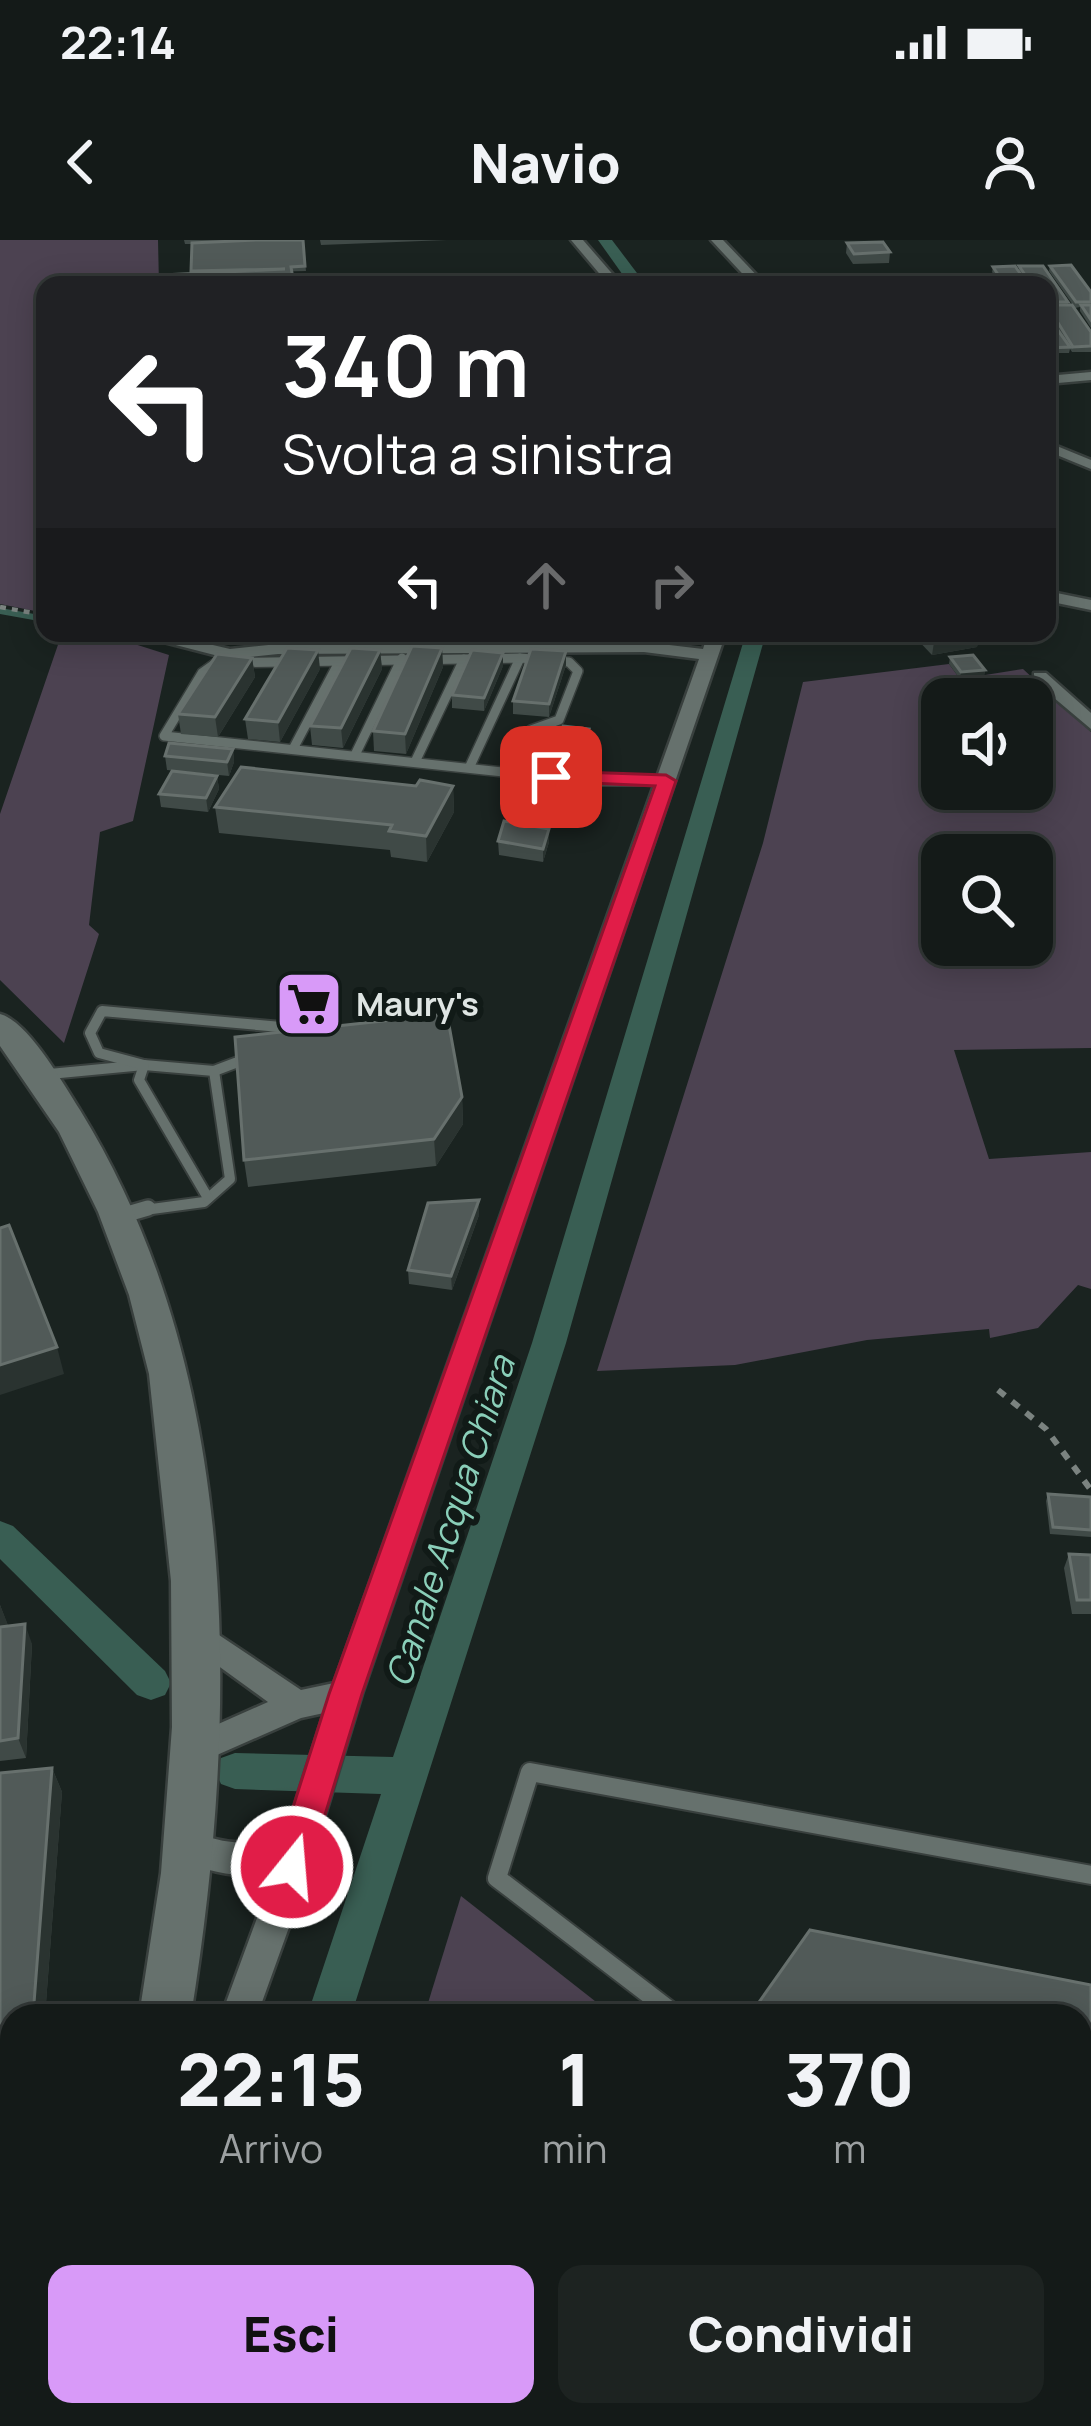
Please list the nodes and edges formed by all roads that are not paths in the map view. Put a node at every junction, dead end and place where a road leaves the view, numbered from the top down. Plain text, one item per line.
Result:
1 (577, 240) edge
2 (717, 240) edge
3 (608, 276) edge
4 (751, 276) edge
5 (1091, 376) edge
6 (1056, 379) edge
7 (1056, 450) edge
8 (1091, 465) edge
9 (1056, 598) edge
10 (1091, 605) edge
11 (177, 642) edge
12 (714, 644) edge
13 (402, 658) junction
14 (520, 658) junction
15 (464, 659) junction
16 (339, 662) junction
17 (278, 664) junction
18 (1040, 676) dead end
19 (266, 684) edge
20 (1091, 723) edge
21 (244, 724) edge
22 (233, 745) junction
23 (293, 749) junction
24 (355, 755) junction
25 (415, 762) junction
26 (470, 766) junction
27 (516, 772) junction
28 (666, 781) junction
29 (0, 1024) edge
30 (350, 1033) edge
31 (260, 1056) edge
32 (144, 1065) junction
33 (214, 1071) junction
34 (39, 1075) junction
35 (208, 1198) junction
36 (117, 1217) junction
37 (195, 1632) junction
38 (346, 1694) junction
39 (296, 1705) junction
40 (193, 1721) junction
41 (300, 1840) junction
42 (190, 1847) junction
43 (1091, 1875) edge
44 (167, 2004) edge
45 (243, 2004) edge
46 (661, 2004) edge

1 - 3 street
2 - 4 street
5 - 6 street
7 - 8 street
9 - 10 street
11 - 12 street
12 - 28 street
13 - 15 lane
13 - 16 lane
13 - 24 lane
14 - 15 lane
14 - 26 lane
14 - 27 lane
15 - 25 lane
16 - 17 lane
16 - 23 lane
17 - 19 lane
17 - 22 lane
18 - 20 street
21 - 22 lane
22 - 23 lane
23 - 24 lane
24 - 25 lane
25 - 26 lane
26 - 27 lane
27 - 28 lane
28 - 38 street
29 - 34 main road
30 - 32 lane
31 - 33 lane
32 - 33 lane
32 - 34 lane
32 - 35 lane
33 - 35 lane
34 - 36 main road
35 - 36 lane
36 - 37 main road
37 - 39 street
37 - 40 main road
38 - 39 street
38 - 41 street
39 - 40 street
40 - 42 main road
41 - 42 street
41 - 45 street
42 - 44 main road
43 - 46 lane

